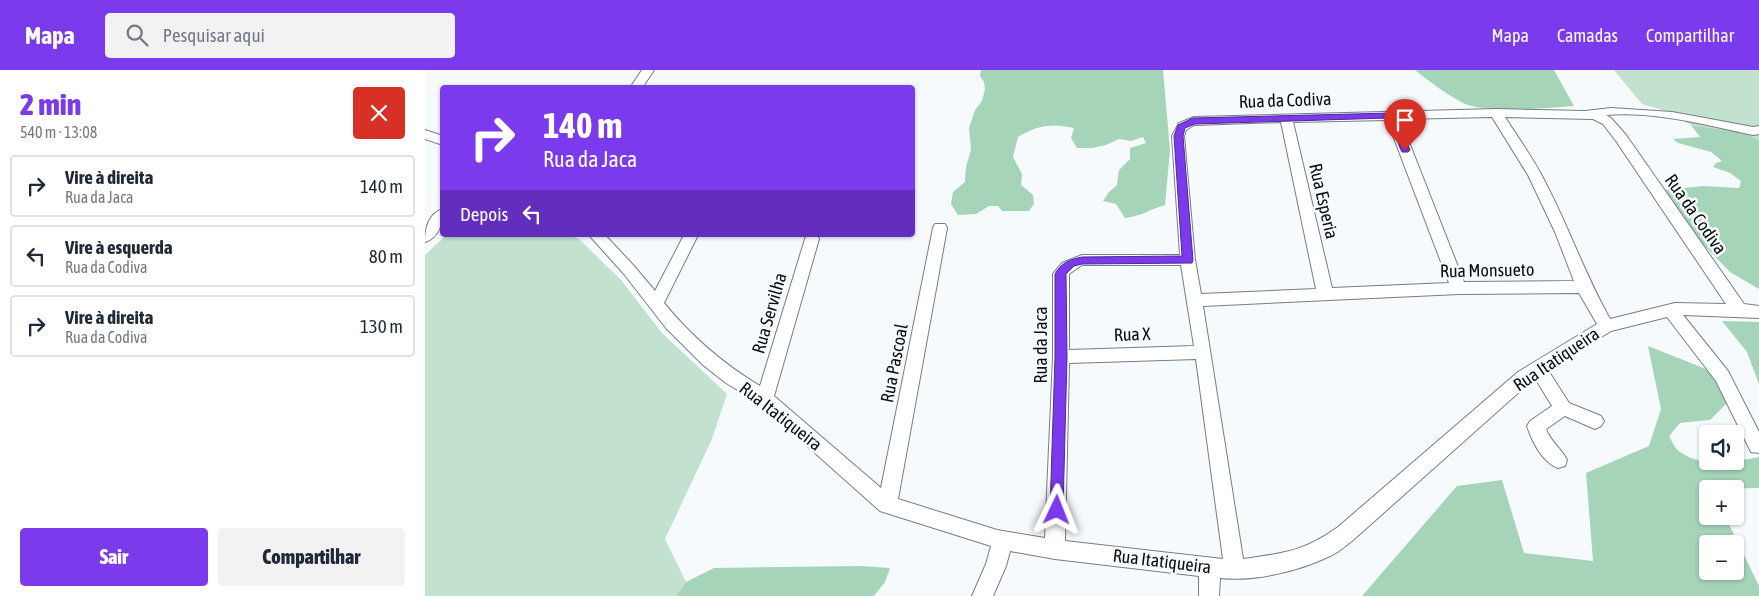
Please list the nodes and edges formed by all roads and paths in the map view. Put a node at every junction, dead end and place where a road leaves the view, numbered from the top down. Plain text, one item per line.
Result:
1 (648, 70) edge
2 (638, 85) edge
3 (1496, 113) junction
4 (1585, 114) junction
5 (1392, 116) junction
6 (1286, 118) junction
7 (1759, 130) edge
8 (425, 134) edge
9 (440, 140) edge
10 (437, 217) edge
11 (940, 228) dead end
12 (425, 237) edge
13 (598, 237) edge
14 (690, 237) edge
15 (812, 239) dead end
16 (1188, 260) junction
17 (1584, 287) junction
18 (1459, 288) junction
19 (1325, 293) junction
20 (1196, 300) junction
21 (656, 304) junction
22 (1739, 310) junction
23 (1671, 311) junction
24 (1759, 312) edge
25 (1606, 326) junction
26 (1203, 352) junction
27 (1061, 357) junction
28 (1538, 368) junction
29 (765, 398) junction
30 (1563, 408) junction
31 (1595, 421) dead end
32 (1757, 446) dead end
33 (1558, 460) dead end
34 (887, 504) junction
35 (1002, 540) junction
36 (1055, 549) junction
37 (1210, 567) junction
38 (1235, 570) junction
39 (983, 596) edge
40 (1209, 596) edge

1 - 2 street
3 - 4 street, Rua da Codiva
3 - 5 street, Rua da Codiva
3 - 17 street
4 - 7 street
4 - 22 street, Rua da Codiva
5 - 6 street, Rua da Codiva
5 - 18 street
6 - 16 street, Rua da Codiva
6 - 19 street, Rua Esperia
8 - 9 street
10 - 12 street
11 - 34 street, Rua Pascoal
13 - 21 street, Rua Itatiqueira
14 - 21 street
15 - 29 street, Rua Servilha
16 - 20 street, Rua da Codiva
16 - 27 street, Rua da Jaca
17 - 18 street, Rua Monsueto
17 - 25 street
18 - 19 street, Rua Monsueto
19 - 20 street, Rua Monsueto
20 - 26 street, Rua da Codiva
21 - 29 street, Rua Itatiqueira
22 - 23 street, Rua Itatiqueira
22 - 24 street, Rua Itatiqueira
23 - 25 street, Rua Itatiqueira
23 - 32 street
25 - 28 street, Rua Itatiqueira
26 - 27 street, Rua X
26 - 38 street, Rua da Codiva
27 - 36 street, Rua da Jaca
28 - 30 street
28 - 38 street, Rua Itatiqueira
29 - 34 street, Rua Itatiqueira
30 - 31 street
30 - 33 street
34 - 35 street, Rua Itatiqueira
35 - 36 street, Rua Itatiqueira
35 - 39 street
36 - 37 street, Rua Itatiqueira
37 - 38 street, Rua Itatiqueira
37 - 40 street

